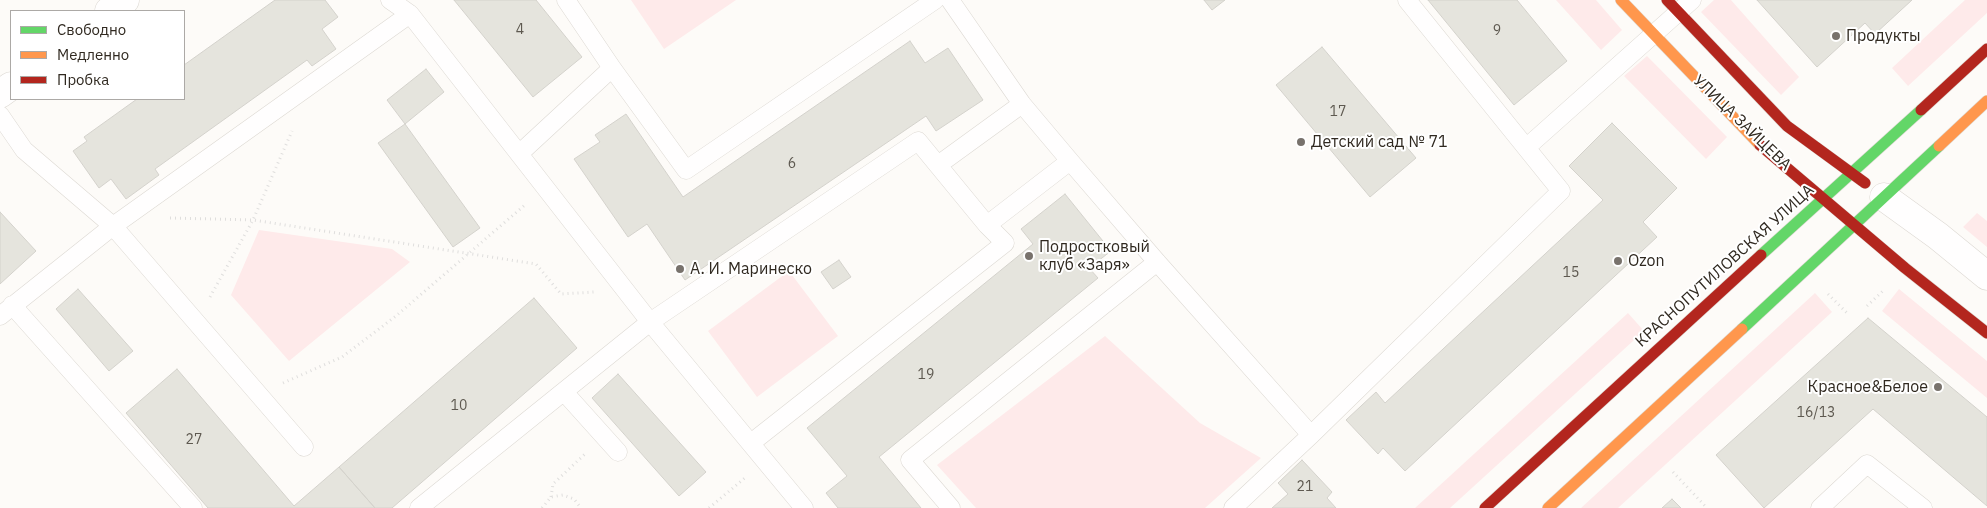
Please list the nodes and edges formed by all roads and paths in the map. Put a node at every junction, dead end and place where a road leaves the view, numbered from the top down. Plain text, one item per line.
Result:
1 (125, 0) edge
2 (390, 0) edge
3 (566, 0) edge
4 (935, 0) edge
5 (950, 0) edge
6 (1407, 0) edge
7 (1621, 0) edge
8 (1692, 0) edge
9 (1673, 6) edge
10 (110, 10) edge
11 (410, 14) junction
12 (1653, 35) junction
13 (1987, 49) edge
14 (612, 68) junction
15 (1987, 100) edge
16 (1022, 104) junction
17 (0, 115) edge
18 (292, 130) dead end
19 (1526, 147) junction
20 (519, 154) junction
21 (1070, 160) junction
22 (938, 165) junction
23 (1852, 173) junction
24 (545, 187) junction
25 (1884, 197) junction
26 (1824, 199) junction
27 (253, 220) junction
28 (119, 221) junction
29 (987, 225) junction
30 (1854, 225) junction
31 (468, 254) junction
32 (1157, 262) junction
33 (1987, 276) edge
34 (620, 284) junction
35 (1887, 287) dead end
36 (1828, 294) dead end
37 (1867, 306) dead end
38 (6, 310) edge
39 (1847, 313) dead end
40 (196, 322) junction
41 (650, 322) junction
42 (1987, 333) edge
43 (565, 392) junction
44 (258, 393) junction
45 (1311, 435) junction
46 (604, 436) junction
47 (751, 443) junction
48 (304, 447) dead end
49 (618, 452) dead end
50 (765, 460) junction
51 (1673, 472) dead end
52 (552, 497) junction
53 (193, 508) edge
54 (419, 508) edge
55 (542, 508) edge
56 (581, 508) edge
57 (710, 508) edge
58 (804, 508) edge
59 (951, 508) edge
60 (1233, 508) edge
61 (1486, 508) edge
62 (1548, 508) edge
63 (1707, 508) edge
64 (1820, 508) edge
65 (1923, 508) edge

1 - 10 street
2 - 11 lane
3 - 14 lane
4 - 14 lane
5 - 16 lane
6 - 19 lane
7 - 12 main road, УЛИЦА ЗАЙЦЕВА
8 - 9 lane
9 - 12 lane
9 - 23 main road, УЛИЦА ЗАЙЦЕВА
11 - 20 lane
11 - 28 lane
12 - 19 lane
12 - 26 main road, УЛИЦА ЗАЙЦЕВА
13 - 23 main road, КРАСНОПУТИЛОВСКАЯ УЛИЦА
14 - 20 lane
15 - 25 main road
16 - 21 lane
16 - 22 lane
17 - 28 lane
18 - 27 path
19 - 45 lane
20 - 24 lane
21 - 29 lane
21 - 32 lane
22 - 29 lane
22 - 41 lane
23 - 25 main road, УЛИЦА ЗАЙЦЕВА
23 - 26 main road, КРАСНОПУТИЛОВСКАЯ УЛИЦА
24 - 31 path
24 - 34 lane
25 - 30 main road
25 - 33 street, УЛИЦА ЗАЙЦЕВА
26 - 30 main road, УЛИЦА ЗАЙЦЕВА
26 - 61 main road, КРАСНОПУТИЛОВСКАЯ УЛИЦА
27 - 28 path
27 - 31 path
27 - 40 path
28 - 38 lane
28 - 40 lane
29 - 47 lane
30 - 42 main road, УЛИЦА ЗАЙЦЕВА
30 - 62 main road
31 - 34 path
31 - 44 path
32 - 45 lane
32 - 59 lane
34 - 41 lane
35 - 37 path
36 - 39 path
38 - 53 lane
40 - 44 lane
41 - 43 lane
41 - 47 lane
43 - 46 lane
43 - 54 lane
44 - 48 lane
45 - 60 lane
46 - 49 lane
46 - 52 path
47 - 50 lane
50 - 57 path
50 - 58 lane
51 - 63 path
52 - 55 path
52 - 56 path
64 - 65 lane

